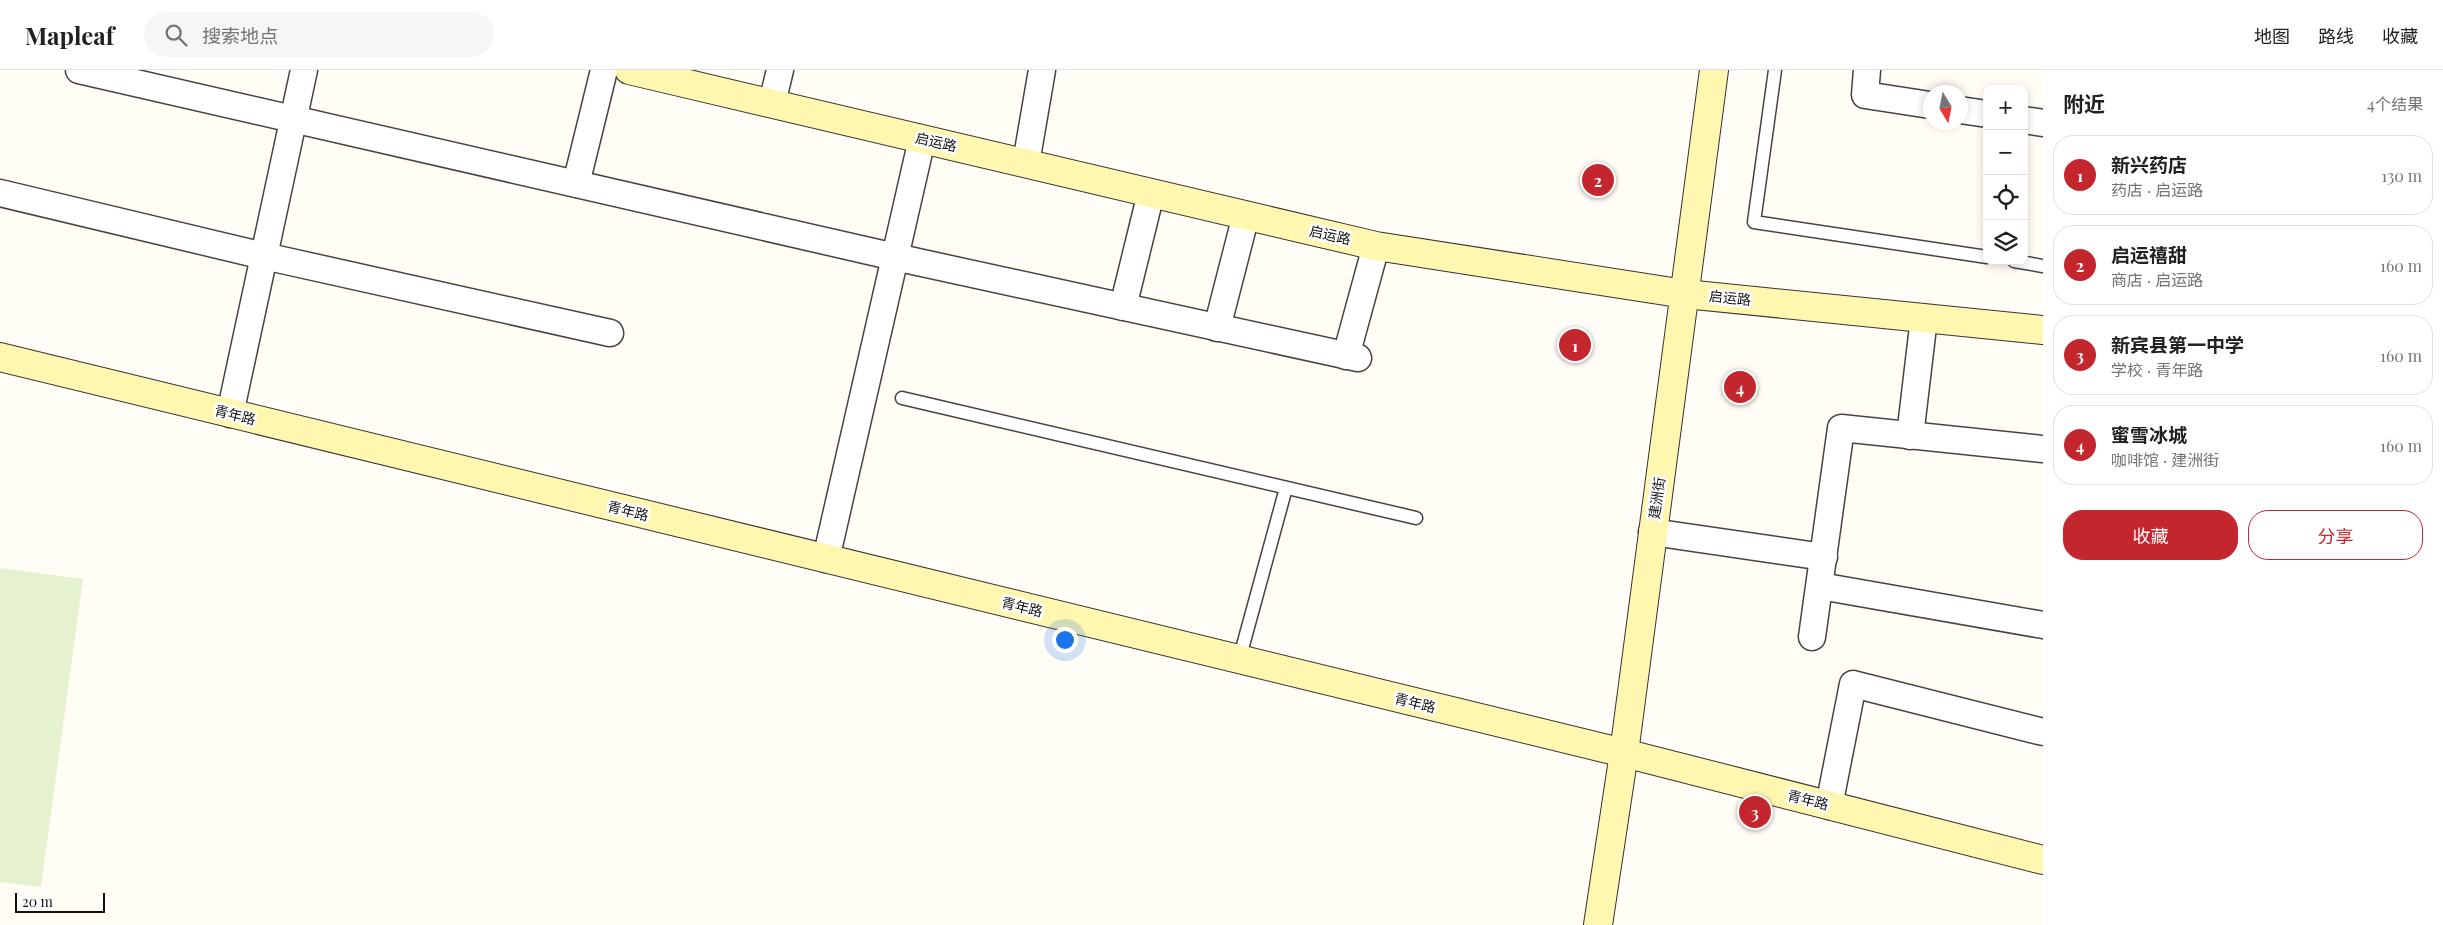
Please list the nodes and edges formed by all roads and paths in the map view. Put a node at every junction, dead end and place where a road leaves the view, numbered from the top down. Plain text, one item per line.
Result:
1 (79, 70) edge
2 (304, 70) edge
3 (604, 70) edge
4 (629, 70) edge
5 (780, 70) edge
6 (1042, 70) edge
7 (1714, 70) edge
8 (1775, 70) edge
9 (1867, 70) edge
10 (772, 103) junction
11 (1923, 104) edge
12 (1968, 111) edge
13 (1983, 113) edge
14 (293, 120) junction
15 (2028, 121) edge
16 (2043, 123) edge
17 (922, 139) junction
18 (1026, 163) junction
19 (576, 184) junction
20 (0, 193) edge
21 (1151, 193) junction
22 (1246, 215) junction
23 (1376, 246) junction
24 (264, 256) junction
25 (1983, 256) edge
26 (895, 257) junction
27 (2028, 263) edge
28 (2043, 266) edge
29 (1685, 294) junction
30 (1123, 307) junction
31 (1924, 318) junction
32 (1217, 328) junction
33 (2043, 330) edge
34 (610, 333) dead end
35 (0, 357) edge
36 (902, 398) dead end
37 (230, 414) junction
38 (1910, 436) junction
39 (2043, 449) edge
40 (1286, 488) junction
41 (1416, 518) dead end
42 (1652, 532) junction
43 (1824, 557) junction
44 (826, 559) junction
45 (1820, 586) junction
46 (2043, 625) edge
47 (1812, 638) dead end
48 (1239, 660) junction
49 (2043, 732) edge
50 (1624, 753) junction
51 (1830, 806) junction
52 (2043, 860) edge
53 (1598, 925) edge

1 - 14 street
2 - 14 street
3 - 19 street
4 - 10 street, 启运路
5 - 10 street
6 - 18 street
7 - 29 street, 建洲街
8 - 25 lane
9 - 11 street
10 - 17 street, 启运路
12 - 13 street
14 - 19 street
14 - 24 street
15 - 16 street
17 - 18 street, 启运路
17 - 26 street
18 - 21 street, 启运路
19 - 26 street
20 - 24 street
21 - 22 street, 启运路
21 - 30 street
22 - 23 street, 启运路
22 - 32 street
23 - 29 street, 启运路
23 - 32 street
24 - 34 street
24 - 37 street
26 - 30 street
26 - 44 street
27 - 28 lane
29 - 31 street, 启运路
29 - 42 street, 建洲街
30 - 32 street
31 - 33 street, 启运路
31 - 38 street
35 - 37 street, 青年路
36 - 40 lane
37 - 44 street, 青年路
38 - 39 street
38 - 43 street
40 - 41 lane
40 - 48 lane
42 - 43 street
42 - 50 street, 建洲街
43 - 45 street
44 - 48 street, 青年路
45 - 46 street
45 - 47 street
48 - 50 street, 青年路
49 - 51 street
50 - 51 street, 青年路
50 - 53 street, 建洲街
51 - 52 street, 青年路

